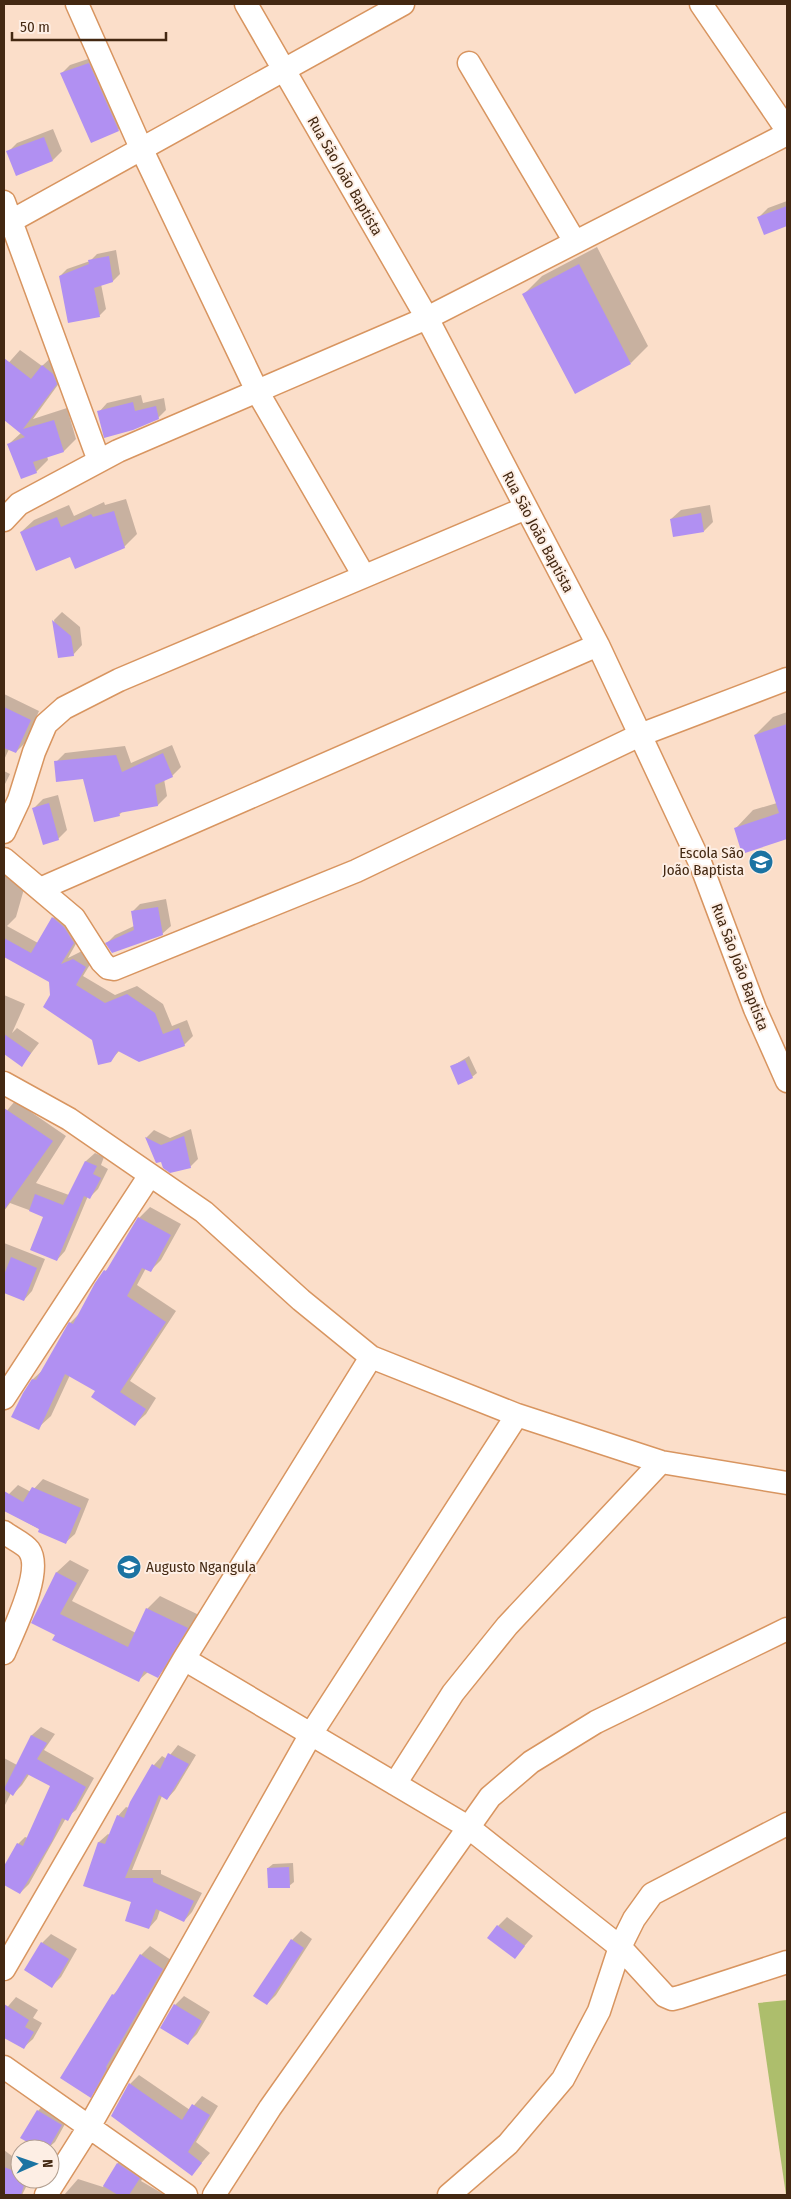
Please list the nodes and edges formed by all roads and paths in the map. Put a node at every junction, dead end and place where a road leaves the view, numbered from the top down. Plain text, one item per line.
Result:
1 (77, 4) edge
2 (246, 4) edge
3 (403, 4) edge
4 (701, 4) edge
5 (469, 63) dead end
6 (283, 69) junction
7 (787, 132) edge
8 (141, 148) junction
9 (6, 216) edge
10 (575, 242) junction
11 (427, 318) junction
12 (257, 391) junction
13 (100, 461) junction
14 (526, 508) junction
15 (4, 520) edge
16 (364, 576) junction
17 (598, 645) junction
18 (787, 679) edge
19 (640, 735) junction
20 (4, 832) edge
21 (4, 859) edge
22 (40, 890) junction
23 (787, 1081) edge
24 (4, 1083) edge
25 (150, 1175) junction
26 (371, 1357) junction
27 (4, 1398) edge
28 (516, 1415) junction
29 (661, 1462) junction
30 (787, 1484) edge
31 (4, 1532) edge
32 (787, 1628) edge
33 (4, 1653) edge
34 (184, 1660) junction
35 (311, 1734) junction
36 (395, 1784) junction
37 (787, 1824) edge
38 (468, 1827) junction
39 (620, 1947) junction
40 (787, 1962) edge
41 (4, 1969) edge
42 (4, 2067) edge
43 (90, 2128) junction
44 (46, 2195) edge
45 (186, 2195) edge
46 (214, 2195) edge
47 (449, 2195) edge

1 - 8 street
2 - 6 street, Rua São João Baptista
3 - 6 street
4 - 7 street
5 - 10 street
6 - 8 street
6 - 11 street, Rua São João Baptista
7 - 10 street
8 - 9 street
8 - 12 street
9 - 13 street
10 - 11 street
11 - 12 street
11 - 14 street, Rua São João Baptista
12 - 13 street
12 - 16 street
13 - 15 street
14 - 16 street
14 - 17 street, Rua São João Baptista
16 - 20 street
17 - 19 street, Rua São João Baptista
17 - 22 street
18 - 19 street
19 - 22 street
19 - 23 street, Rua São João Baptista
21 - 22 street
24 - 25 street
25 - 26 street
25 - 27 street
26 - 28 street
26 - 34 street
28 - 29 street
28 - 35 street
29 - 30 street
29 - 36 street
31 - 33 street
32 - 38 street
34 - 35 street
34 - 41 street
35 - 36 street
35 - 43 street
36 - 38 street
37 - 39 street
38 - 39 street
38 - 46 street
39 - 40 street
39 - 47 street
42 - 43 street
43 - 44 street
43 - 45 street

